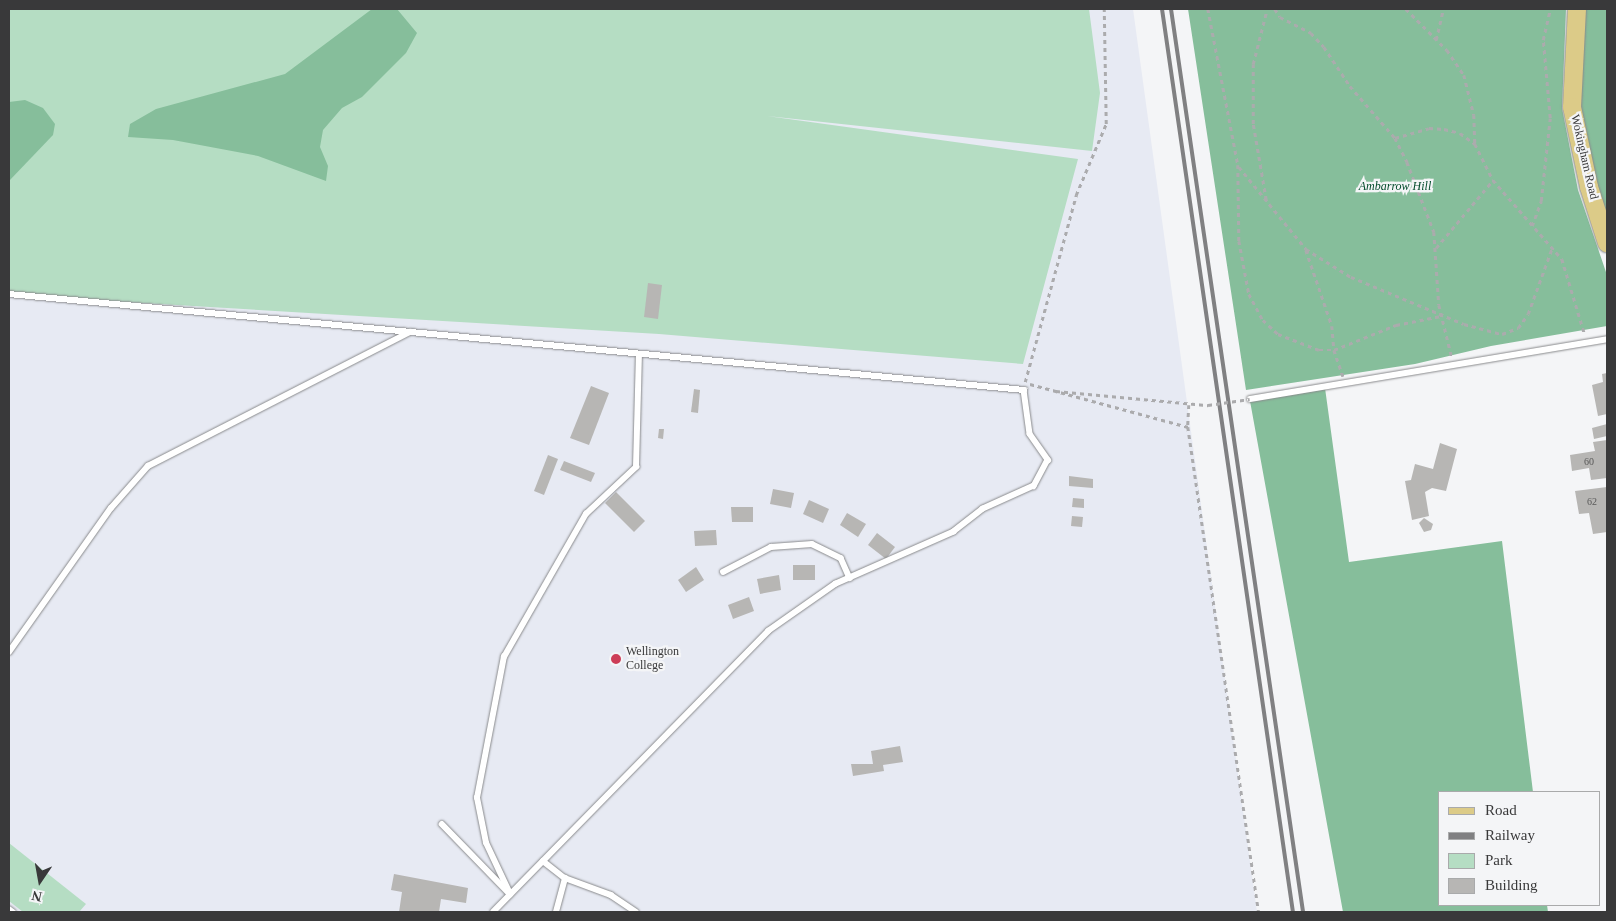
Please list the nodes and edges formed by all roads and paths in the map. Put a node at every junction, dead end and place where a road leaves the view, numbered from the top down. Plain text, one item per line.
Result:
1 (1104, 9) edge
2 (1208, 9) edge
3 (1266, 9) edge
4 (1275, 9) edge
5 (1406, 9) edge
6 (1444, 9) edge
7 (1550, 9) edge
8 (1577, 9) edge
9 (1436, 40) junction
10 (1395, 138) junction
11 (1475, 144) junction
12 (1238, 165) junction
13 (1492, 180) junction
14 (1266, 202) junction
15 (1532, 226) junction
16 (1607, 243) edge
17 (1552, 248) junction
18 (1306, 249) junction
19 (1435, 250) junction
20 (9, 294) edge
21 (1442, 316) junction
22 (410, 332) junction
23 (1607, 338) edge
24 (1587, 342) junction
25 (1334, 350) junction
26 (639, 355) junction
27 (1454, 366) junction
28 (1346, 385) junction
29 (1024, 390) junction
30 (1046, 390) junction
31 (1250, 399) joint
32 (1189, 405) junction
33 (1188, 427) junction
34 (723, 572) dead end
35 (850, 578) junction
36 (9, 652) edge
37 (442, 824) dead end
38 (543, 861) junction
39 (565, 878) junction
40 (510, 894) junction
41 (9, 909) edge
42 (13, 912) edge
43 (494, 912) edge
44 (556, 912) edge
45 (636, 912) edge
46 (1259, 912) edge

1 - 30 path
2 - 12 path
3 - 14 path
4 - 10 path
5 - 9 path
6 - 9 path
7 - 15 path
8 - 16 main road, Wokingham Road
9 - 11 path
10 - 11 path
10 - 19 path
11 - 13 path
12 - 14 path
12 - 25 path
13 - 15 path
13 - 19 path
14 - 18 path
15 - 17 path
17 - 21 path
17 - 24 path
18 - 21 path
18 - 25 path
19 - 21 path
20 - 22 lane
21 - 25 path
21 - 27 path
22 - 26 lane
22 - 36 lane
23 - 24 lane
24 - 27 lane
25 - 28 path
26 - 29 lane
26 - 40 lane
27 - 28 lane
28 - 31 lane
29 - 30 path
29 - 35 lane
30 - 32 path
30 - 33 path
31 - 32 path, bridge
32 - 33 path
33 - 46 path
34 - 35 lane
35 - 38 lane
37 - 40 lane
38 - 39 lane
38 - 40 lane
39 - 44 lane
39 - 45 lane
40 - 43 lane
41 - 42 lane

